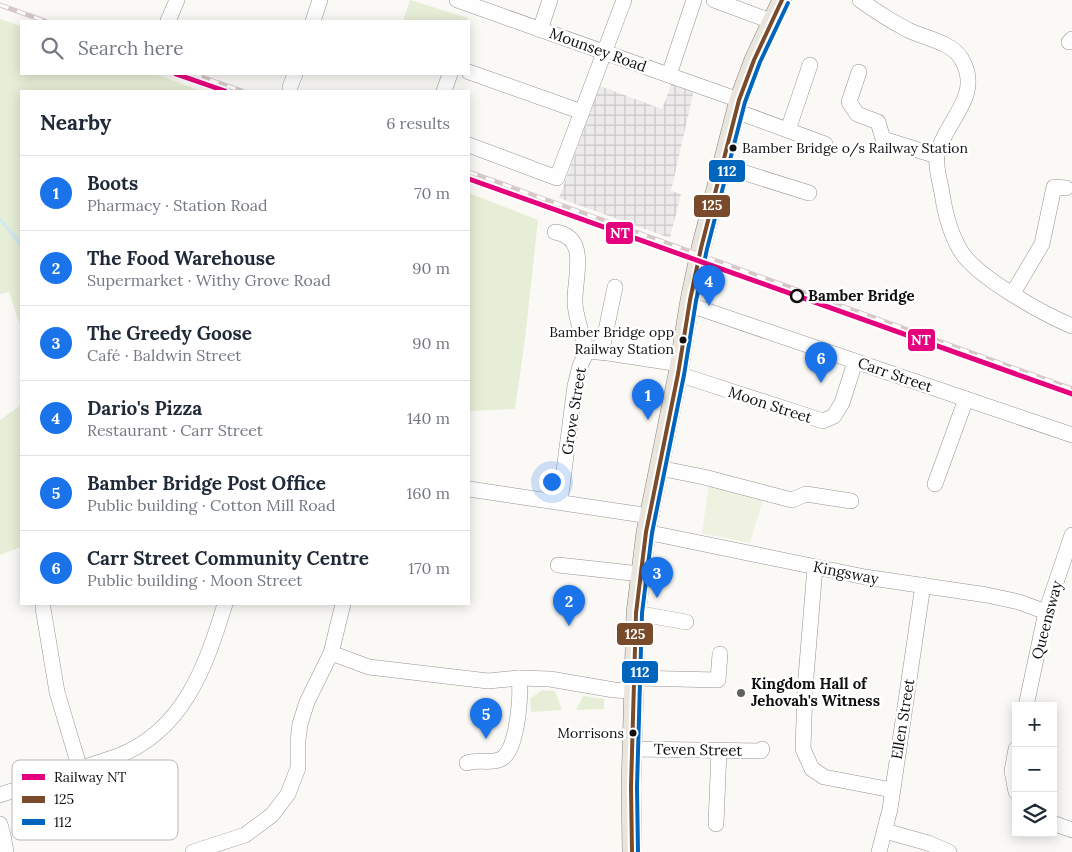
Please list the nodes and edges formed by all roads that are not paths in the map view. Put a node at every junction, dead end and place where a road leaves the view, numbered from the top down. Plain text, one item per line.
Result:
1 (177, 0) edge
2 (320, 0) edge
3 (457, 0) edge
4 (550, 0) edge
5 (624, 0) edge
6 (694, 0) edge
7 (714, 0) edge
8 (782, 0) edge
9 (860, 0) edge
10 (168, 20) edge
11 (313, 20) edge
12 (771, 21) junction
13 (540, 30) junction
14 (604, 52) junction
15 (810, 65) dead end
16 (470, 72) edge
17 (860, 72) dead end
18 (450, 75) edge
19 (669, 75) junction
20 (444, 90) edge
21 (738, 106) junction
22 (582, 112) junction
23 (788, 130) junction
24 (825, 144) dead end
25 (470, 145) edge
26 (937, 156) junction
27 (723, 166) junction
28 (1066, 188) dead end
29 (809, 193) dead end
30 (555, 232) dead end
31 (615, 287) dead end
32 (1013, 294) junction
33 (690, 305) junction
34 (1072, 326) edge
35 (587, 351) junction
36 (855, 362) junction
37 (679, 369) junction
38 (966, 399) junction
39 (1072, 435) edge
40 (659, 468) junction
41 (936, 484) dead end
42 (470, 489) edge
43 (851, 501) dead end
44 (560, 502) junction
45 (648, 524) junction
46 (1072, 535) edge
47 (558, 565) dead end
48 (815, 567) junction
49 (641, 574) junction
50 (923, 585) junction
51 (225, 605) edge
52 (343, 605) edge
53 (43, 608) dead end
54 (1046, 612) junction
55 (636, 613) junction
56 (686, 622) dead end
57 (331, 653) junction
58 (720, 654) dead end
59 (519, 678) junction
60 (634, 684) junction
61 (1027, 702) edge
62 (632, 749) junction
63 (762, 749) dead end
64 (720, 751) junction
65 (77, 760) edge
66 (106, 760) edge
67 (467, 763) dead end
68 (892, 790) junction
69 (12, 791) edge
70 (0, 795) edge
71 (0, 824) edge
72 (716, 824) dead end
73 (1057, 824) edge
74 (1072, 830) edge
75 (885, 831) junction
76 (6, 852) edge
77 (192, 852) edge
78 (632, 852) edge
79 (879, 852) edge
80 (949, 852) edge

1 - 10 street
2 - 11 street
3 - 13 street, Mounsey Road
4 - 13 street
5 - 14 street
6 - 19 street
7 - 12 street
8 - 12 main road
9 - 26 street
12 - 21 main road
13 - 14 street, Mounsey Road
14 - 19 street, Mounsey Road
14 - 22 street
15 - 23 street
16 - 22 street
17 - 26 street
18 - 20 street
19 - 21 street, Mounsey Road
21 - 23 street, Mounsey Road
21 - 27 main road
22 - 25 street
23 - 24 street, Mounsey Road
26 - 32 street
27 - 29 street
27 - 33 main road
28 - 32 street
30 - 35 street
31 - 35 street
32 - 34 street
33 - 36 street, Carr Street
33 - 37 main road
35 - 37 street, Moon Street
35 - 44 street, Grove Street
36 - 37 street, Moon Street
36 - 38 street, Carr Street
37 - 40 main road
38 - 39 street, Carr Street
38 - 41 street
40 - 43 street
40 - 45 main road
42 - 44 street, Kingsway
44 - 45 street, Kingsway
45 - 48 street, Kingsway
45 - 49 main road
46 - 54 street, Queensway
47 - 49 street
48 - 50 street, Kingsway
48 - 68 street
49 - 55 main road
50 - 54 street, Kingsway
50 - 68 street, Ellen Street
51 - 66 street
52 - 57 street
53 - 65 street
54 - 61 street, Queensway
55 - 56 street
55 - 60 main road
57 - 59 street
57 - 77 street
58 - 60 street
59 - 60 street
59 - 67 street
60 - 62 main road
62 - 64 street, Teven Street
62 - 78 main road
63 - 64 street, Teven Street
64 - 72 street
68 - 75 street, Ellen Street
69 - 70 street
71 - 76 street
73 - 74 street
75 - 79 street, Ellen Street
75 - 80 street

